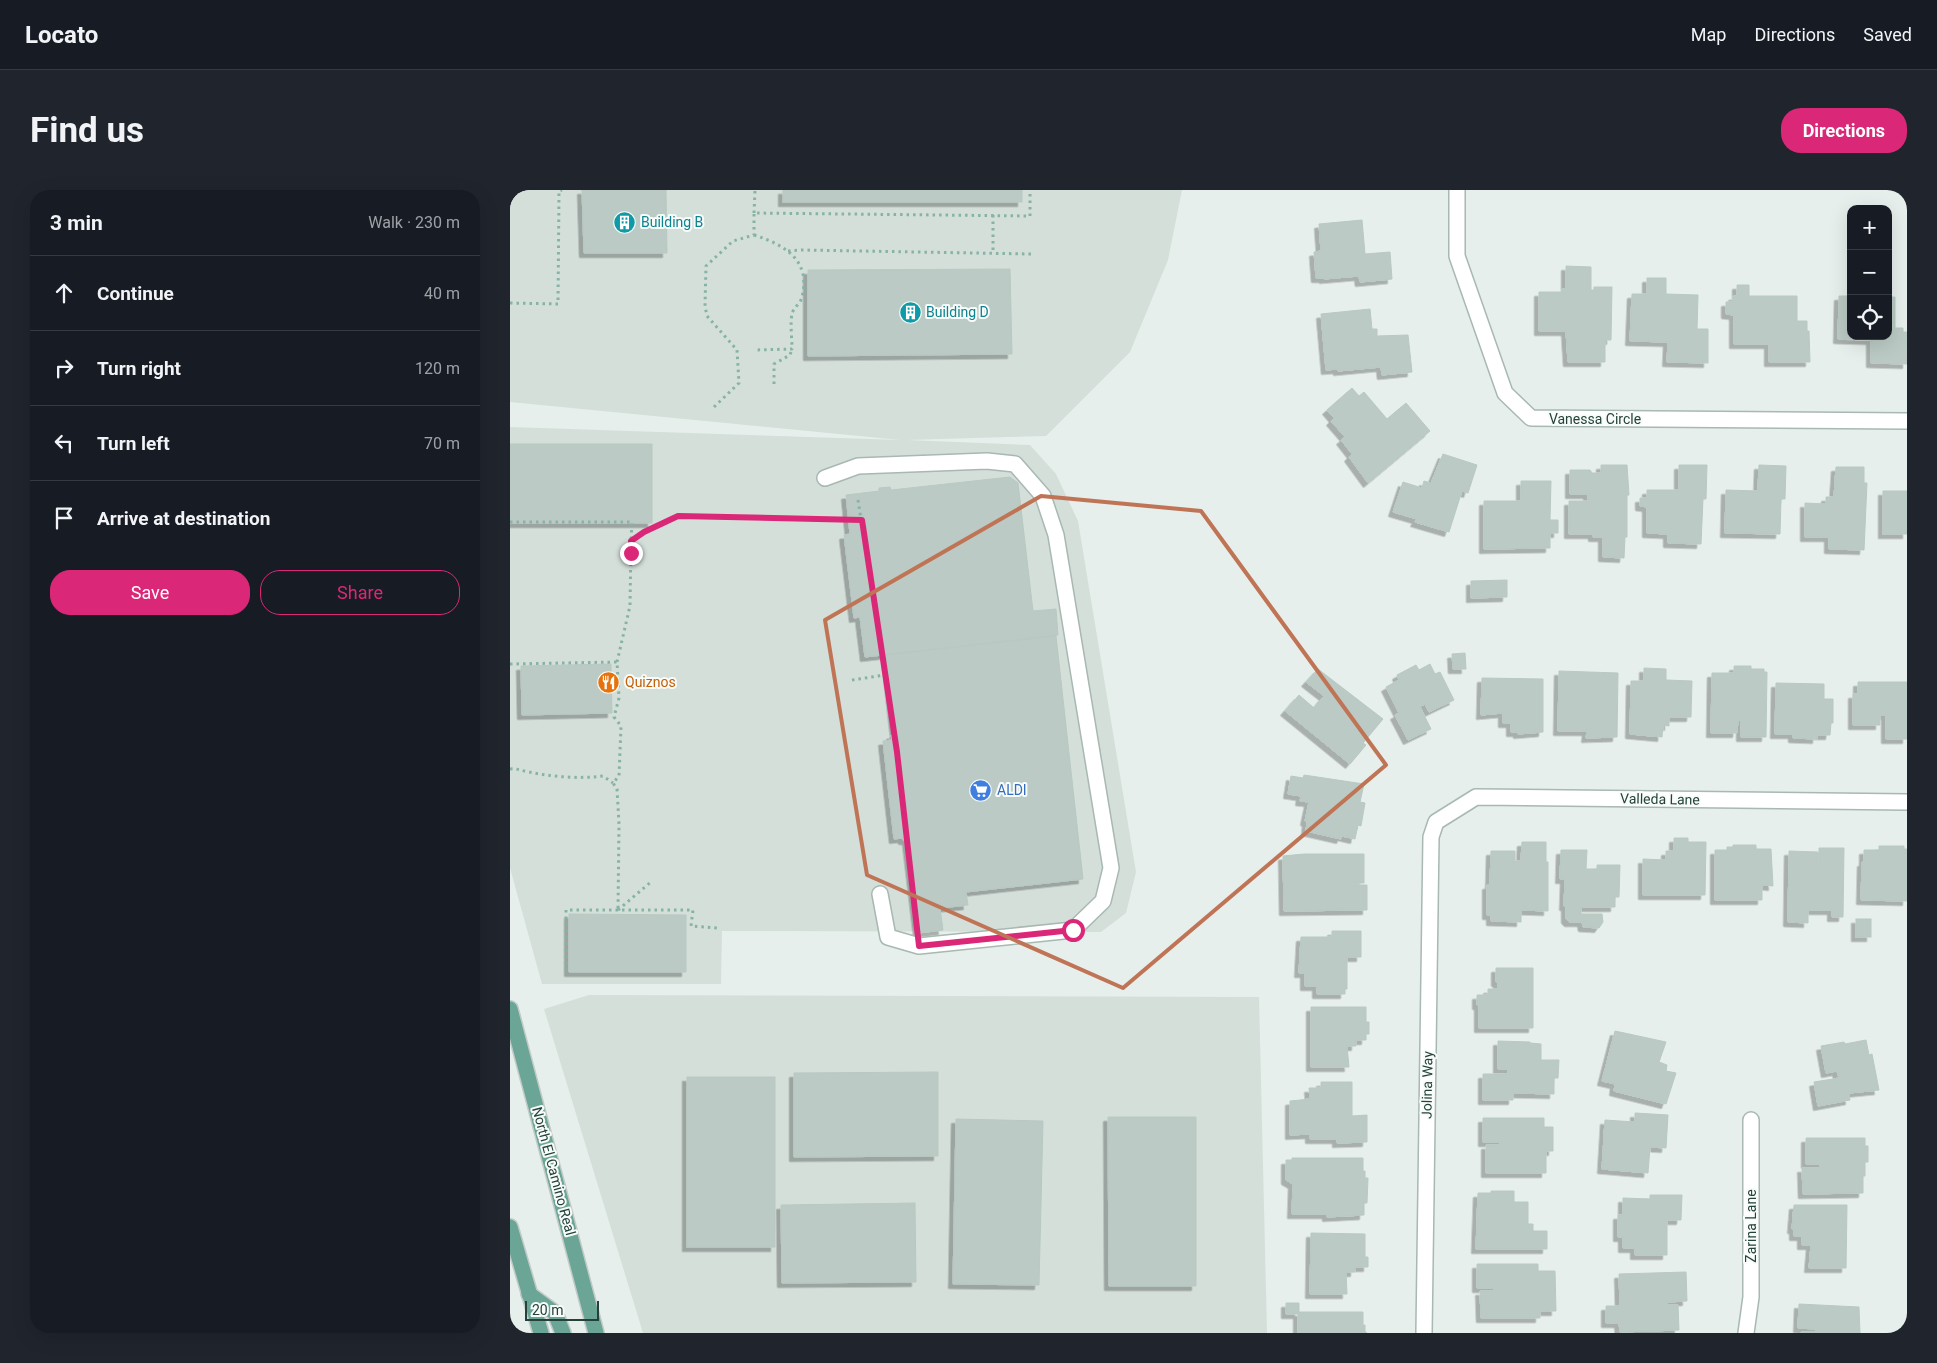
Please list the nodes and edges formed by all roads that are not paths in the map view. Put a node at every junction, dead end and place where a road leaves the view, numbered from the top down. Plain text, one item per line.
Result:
1 (1457, 190) edge
2 (1907, 421) edge
3 (826, 478) dead end
4 (1907, 802) edge
5 (1431, 837) joint
6 (880, 894) dead end
7 (510, 1009) edge
8 (1751, 1120) dead end
9 (510, 1227) edge
10 (529, 1294) junction
11 (541, 1333) edge
12 (563, 1333) edge
13 (596, 1333) edge
14 (1424, 1333) edge
15 (1746, 1333) edge

1 - 2 street, Vanessa Circle
3 - 6 street
4 - 5 street, Valleda Lane
5 - 14 street, Jolina Way
7 - 13 main road, North El Camino Real
8 - 15 street, Zarina Lane
9 - 10 main road
10 - 11 main road
10 - 12 main road

